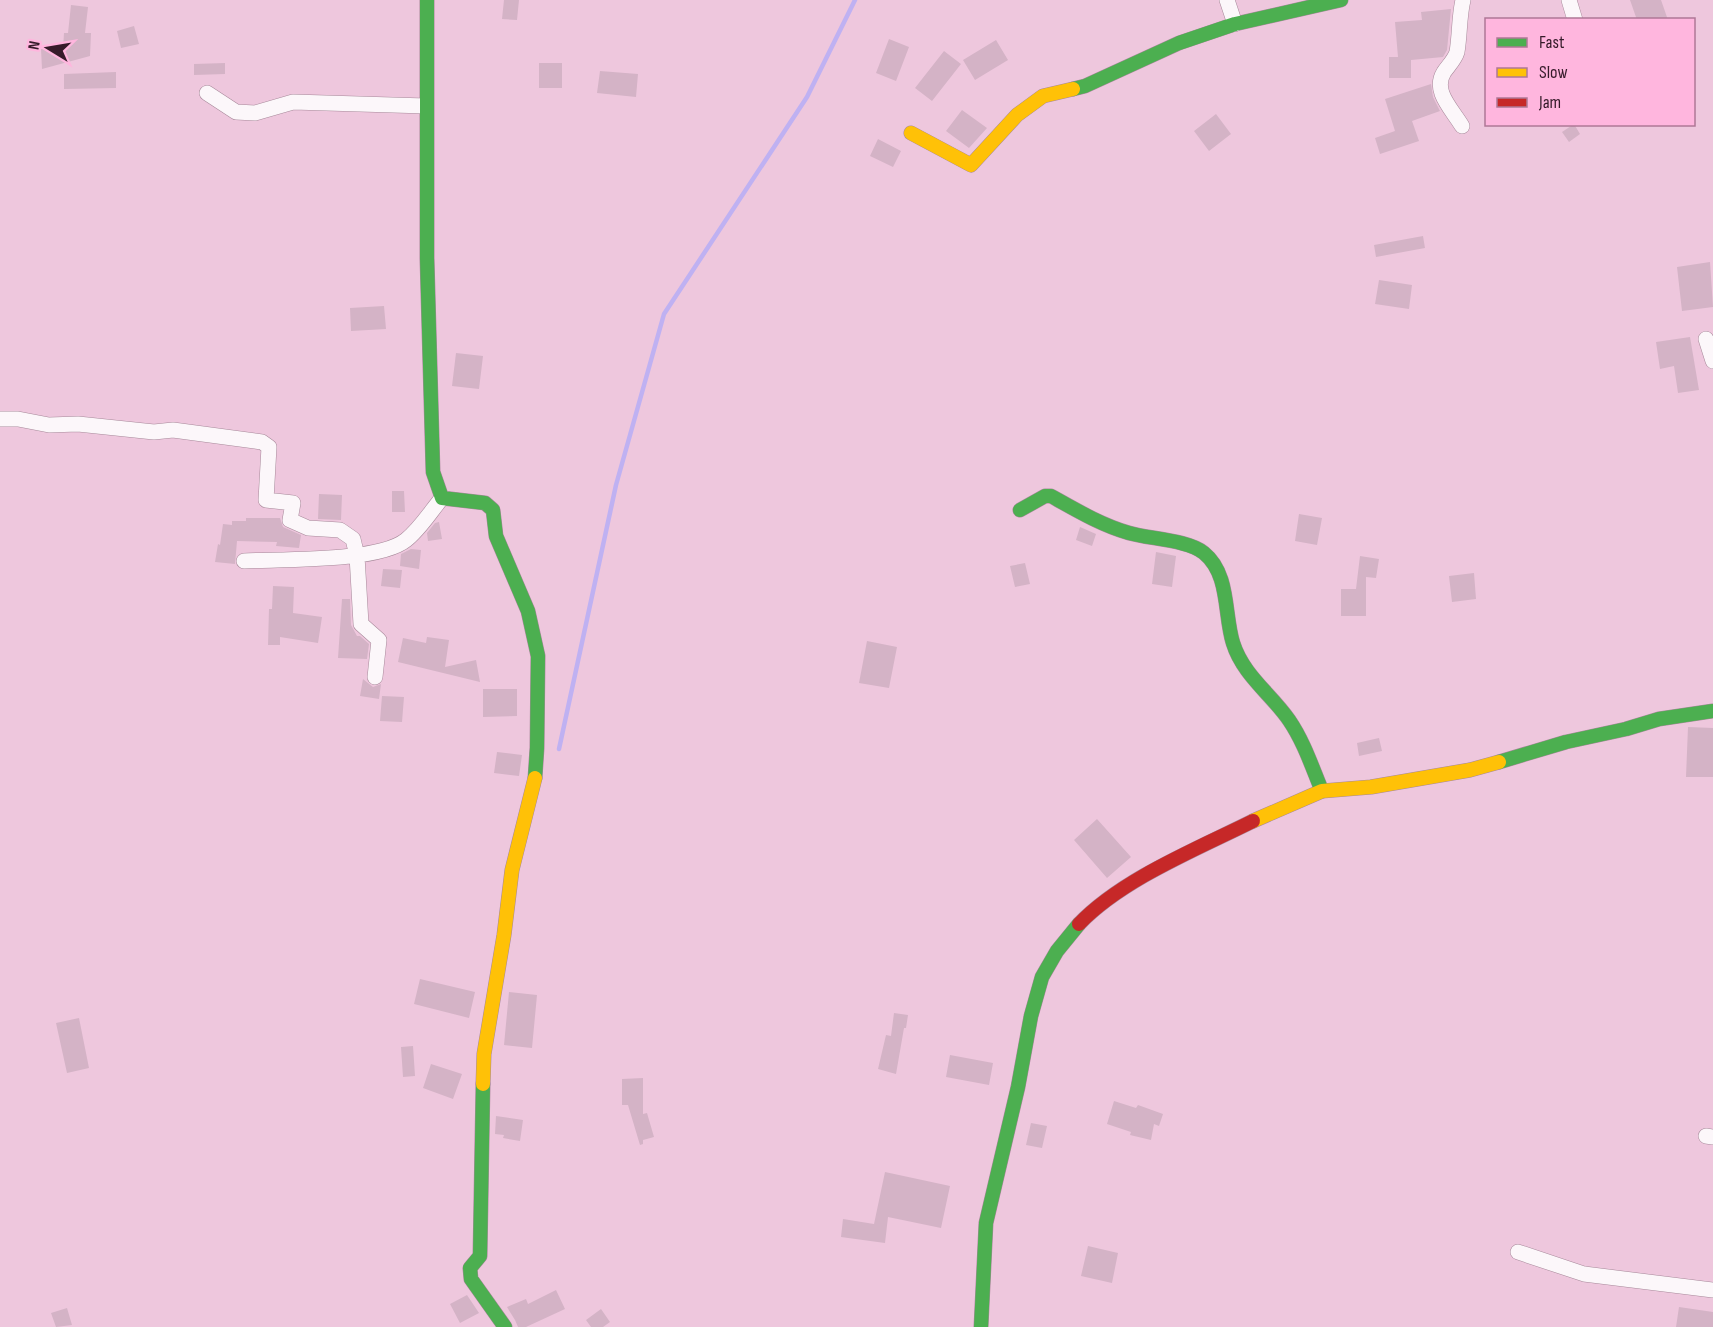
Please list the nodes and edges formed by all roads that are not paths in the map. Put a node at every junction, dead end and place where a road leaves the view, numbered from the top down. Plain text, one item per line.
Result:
1 (427, 0) edge
2 (1227, 0) edge
3 (1341, 0) edge
4 (1463, 0) edge
5 (1569, 0) edge
6 (1574, 18) edge
7 (1235, 24) junction
8 (207, 93) dead end
9 (426, 106) junction
10 (1462, 126) dead end
11 (911, 133) dead end
12 (1706, 339) dead end
13 (1713, 361) edge
14 (0, 419) edge
15 (442, 498) junction
16 (1020, 510) dead end
17 (357, 556) junction
18 (244, 561) dead end
19 (375, 677) dead end
20 (1713, 711) edge
21 (1322, 790) junction
22 (1518, 1252) dead end
23 (1713, 1290) edge
24 (505, 1327) edge
25 (981, 1327) edge

1 - 9 street
2 - 7 street
3 - 7 street
4 - 10 street
5 - 6 street
7 - 11 street
8 - 9 street
9 - 15 street
12 - 13 street
14 - 17 street
15 - 17 street
15 - 24 street
16 - 21 street
17 - 18 street
17 - 19 street
20 - 21 street
21 - 25 street
22 - 23 street

